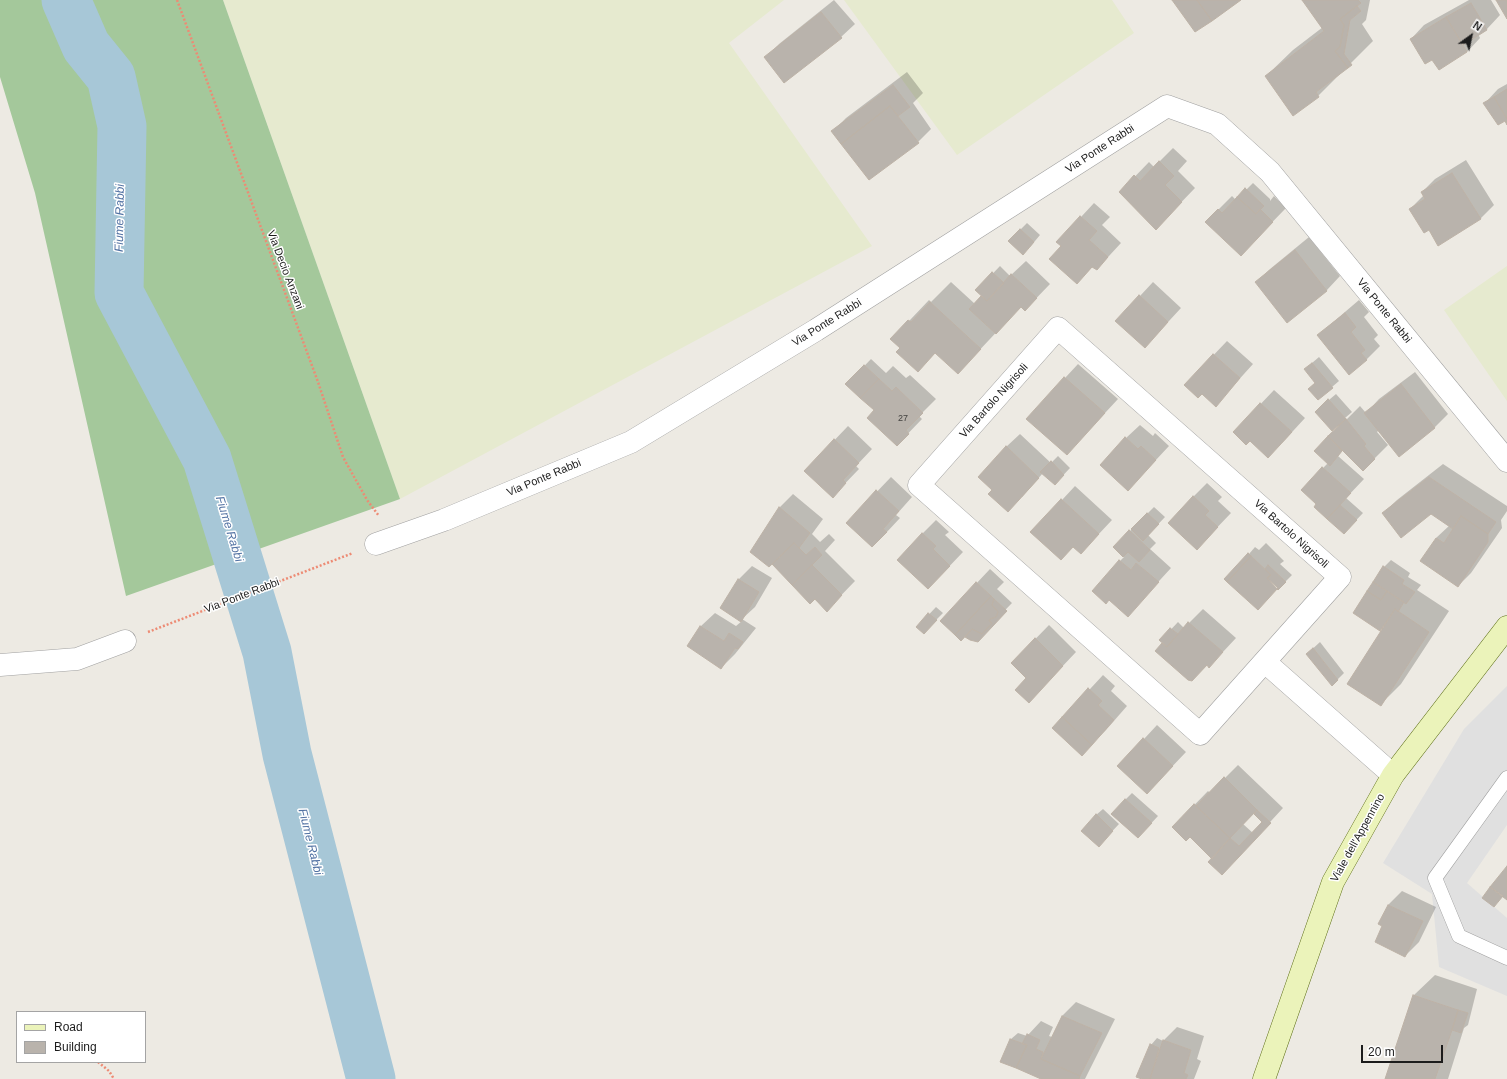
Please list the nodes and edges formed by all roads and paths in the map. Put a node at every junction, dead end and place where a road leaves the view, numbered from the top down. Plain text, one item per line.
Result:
1 (177, 0) edge
2 (1507, 461) edge
3 (385, 540) junction
4 (1507, 627) edge
5 (125, 641) joint
6 (1500, 641) edge
7 (1265, 662) junction
8 (0, 664) edge
9 (1393, 775) junction
10 (1507, 778) edge
11 (1507, 958) edge
12 (99, 1063) edge
13 (114, 1079) edge
14 (1264, 1079) edge

1 - 3 path, Via Decio Anzani
2 - 3 street, Via Ponte Rabbi
3 - 5 path, Via Ponte Rabbi
4 - 6 main road, Viale dell'Appennino
5 - 8 street
6 - 9 main road, Viale dell'Appennino
7 - 7 street, Via Bartolo Nigrisoli
7 - 9 street
9 - 14 main road, Viale dell'Appennino
10 - 11 lane
12 - 13 path

